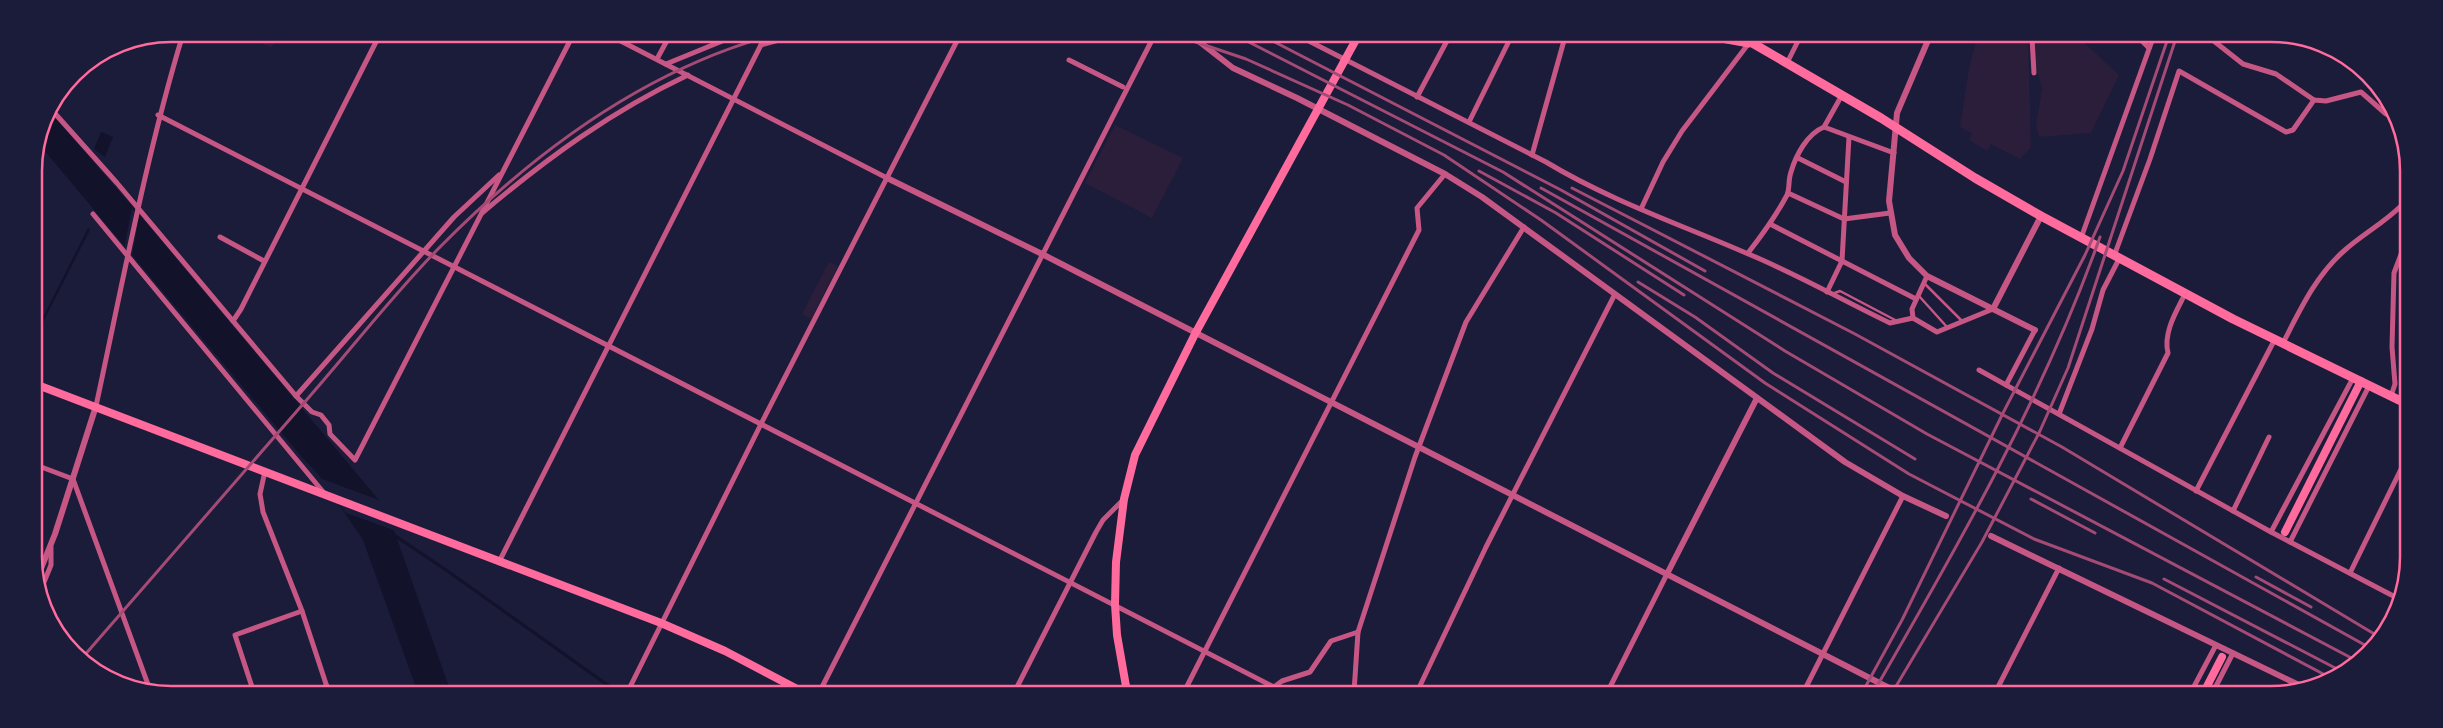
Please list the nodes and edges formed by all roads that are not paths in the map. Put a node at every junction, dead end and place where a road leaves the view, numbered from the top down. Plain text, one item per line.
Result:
1 (1311, 42) edge
2 (1355, 42) edge
3 (1446, 42) edge
4 (1509, 42) edge
5 (1564, 42) edge
6 (1743, 42) edge
7 (1749, 42) edge
8 (1797, 42) edge
9 (1927, 42) edge
10 (2032, 42) edge
11 (2143, 42) edge
12 (2151, 42) edge
13 (2215, 42) edge
14 (180, 43) edge
15 (375, 43) edge
16 (569, 43) edge
17 (625, 43) edge
18 (666, 43) edge
19 (718, 43) edge
20 (769, 43) edge
21 (957, 43) edge
22 (1151, 43) edge
23 (1200, 43) edge
24 (761, 45) joint
25 (2149, 48) junction
26 (657, 59) junction
27 (1069, 60) dead end
28 (1345, 60) junction
29 (1787, 63) junction
30 (666, 64) junction
31 (2034, 73) dead end
32 (688, 75) junction
33 (1123, 87) dead end
34 (1842, 95) junction
35 (1417, 97) junction
36 (735, 99) junction
37 (2314, 100) junction
38 (1319, 110) junction
39 (2387, 114) edge
40 (56, 115) edge
41 (158, 115) junction
42 (1469, 122) junction
43 (1824, 127) junction
44 (1896, 127) junction
45 (1849, 137) junction
46 (1894, 154) junction
47 (1532, 155) junction
48 (1798, 158) junction
49 (503, 172) junction
50 (1444, 174) junction
51 (888, 178) junction
52 (1846, 182) junction
53 (300, 189) junction
54 (1788, 193) junction
55 (2400, 207) edge
56 (137, 208) junction
57 (1640, 209) junction
58 (1890, 213) junction
59 (93, 214) dead end
60 (480, 215) junction
61 (2041, 216) junction
62 (1844, 219) junction
63 (1770, 224) junction
64 (1524, 228) junction
65 (220, 237) dead end
66 (2081, 238) junction
67 (425, 250) junction
68 (1748, 253) junction
69 (127, 254) junction
70 (1042, 254) junction
71 (2117, 257) junction
72 (2400, 257) edge
73 (264, 261) junction
74 (1842, 261) junction
75 (453, 268) junction
76 (1927, 276) junction
77 (1924, 283) junction
78 (1829, 293) junction
79 (1615, 294) junction
80 (2185, 294) junction
81 (1917, 297) junction
82 (1993, 309) junction
83 (1913, 318) junction
84 (232, 321) junction
85 (1962, 322) junction
86 (1948, 328) junction
87 (2035, 330) joint
88 (1195, 334) junction
89 (2279, 341) junction
90 (608, 346) junction
91 (1979, 370) dead end
92 (2361, 382) junction
93 (2006, 385) junction
94 (42, 387) edge
95 (296, 396) junction
96 (2391, 396) junction
97 (1757, 398) junction
98 (2400, 400) edge
99 (1331, 403) junction
100 (96, 406) junction
101 (2059, 414) junction
102 (761, 424) junction
103 (2269, 437) dead end
104 (1418, 448) junction
105 (2120, 448) junction
106 (42, 467) edge
107 (265, 471) junction
108 (2400, 471) edge
109 (73, 479) junction
110 (2196, 490) junction
111 (326, 494) junction
112 (1512, 496) junction
113 (1903, 496) junction
114 (1124, 499) junction
115 (915, 503) junction
116 (2233, 511) junction
117 (1946, 516) dead end
118 (2271, 532) junction
119 (2285, 532) dead end
120 (1991, 536) dead end
121 (2290, 542) junction
122 (51, 544) junction
123 (500, 560) junction
124 (43, 564) edge
125 (2059, 568) junction
126 (2350, 573) junction
127 (1667, 574) junction
128 (45, 580) edge
129 (1070, 582) junction
130 (2394, 596) edge
131 (1115, 604) junction
132 (302, 611) junction
133 (661, 623) junction
134 (1358, 632) junction
135 (2216, 645) junction
136 (1204, 650) junction
137 (2233, 653) junction
138 (1822, 654) junction
139 (2222, 657) dead end
140 (147, 683) edge
141 (2295, 683) edge
142 (1271, 685) edge
143 (1276, 685) edge
144 (1354, 685) edge
145 (1420, 685) edge
146 (1611, 685) edge
147 (1807, 685) edge
148 (1884, 685) edge
149 (1999, 685) edge
150 (2195, 685) edge
151 (2208, 685) edge
152 (2217, 685) edge
153 (252, 686) edge
154 (327, 686) edge
155 (631, 686) edge
156 (791, 686) edge
157 (823, 686) edge
158 (1018, 686) edge
159 (1126, 686) edge
160 (1187, 686) edge

1 - 28 street
2 - 28 main road
3 - 35 street
4 - 42 street
5 - 47 street
6 - 57 street
7 - 29 highway
8 - 29 street
9 - 44 street
10 - 31 street
11 - 25 street
12 - 25 street
13 - 37 street
14 - 41 street
15 - 53 street
16 - 49 street
17 - 26 street
18 - 26 street
19 - 30 street
20 - 24 street
21 - 51 street
22 - 70 street
23 - 38 street
24 - 36 street
25 - 66 street
26 - 30 street
27 - 33 street
28 - 35 street
28 - 38 main road
29 - 34 highway
30 - 32 street
32 - 36 street
32 - 60 street
34 - 43 street
34 - 44 highway
35 - 42 street
36 - 51 street
36 - 90 street
37 - 39 street
37 - 71 street
38 - 50 street
38 - 88 main road
40 - 56 street
41 - 53 street
41 - 56 street
42 - 47 street
43 - 45 street
43 - 48 street
44 - 46 street
44 - 61 highway
45 - 46 street
45 - 52 street
46 - 58 street
47 - 57 street
48 - 52 street
48 - 54 street
49 - 60 street
49 - 67 street
50 - 64 street
50 - 99 street
51 - 70 street
51 - 102 street
52 - 62 street
53 - 67 street
53 - 73 street
54 - 62 street
54 - 63 street
55 - 89 street
56 - 69 street
56 - 84 street
57 - 68 street
58 - 62 street
58 - 76 street
59 - 69 street
60 - 75 street
61 - 66 highway
61 - 82 street
62 - 74 street
63 - 68 street
63 - 74 street
64 - 79 street
64 - 104 street
65 - 73 street
66 - 71 highway
67 - 75 street
67 - 95 street
68 - 78 street
69 - 100 street
69 - 111 street
70 - 88 street
70 - 115 street
71 - 80 highway
71 - 101 street
72 - 96 street
73 - 84 street
74 - 78 street
74 - 81 street
75 - 90 street
75 - 95 street
76 - 77 street
76 - 82 street
77 - 81 street
77 - 85 lane
78 - 83 street
79 - 97 street
79 - 112 street
80 - 89 highway
80 - 105 street
81 - 83 street
81 - 86 lane
82 - 85 street
82 - 87 street
83 - 86 street
84 - 95 street
85 - 86 street
87 - 93 street
88 - 99 street
88 - 114 main road
89 - 92 highway
89 - 110 street
90 - 102 street
90 - 123 street
91 - 93 street
92 - 96 highway
92 - 118 street
92 - 119 main road
92 - 121 street
93 - 101 street
94 - 100 main road
96 - 98 highway
97 - 113 street
97 - 127 street
99 - 104 street
99 - 136 street
100 - 107 main road
100 - 109 street
101 - 105 street
102 - 115 street
102 - 133 street
103 - 116 street
104 - 112 street
104 - 134 street
105 - 110 street
106 - 109 street
107 - 111 main road
107 - 132 street
108 - 126 street
109 - 122 street
109 - 140 street
110 - 116 street
111 - 123 main road
112 - 127 street
112 - 145 street
113 - 117 street
113 - 138 street
114 - 129 street
114 - 131 main road
115 - 129 street
115 - 157 street
116 - 118 street
118 - 121 street
120 - 125 street
121 - 126 street
122 - 124 street
122 - 128 street
123 - 133 main road
125 - 135 street
125 - 149 street
126 - 130 street
127 - 138 street
127 - 146 street
129 - 131 street
129 - 158 street
131 - 136 street
131 - 159 main road
132 - 153 street
132 - 154 street
133 - 155 street
133 - 156 main road
134 - 143 street
134 - 144 street
135 - 137 street
135 - 150 street
136 - 142 street
136 - 160 street
137 - 141 street
137 - 152 street
138 - 147 street
138 - 148 street
139 - 151 main road

